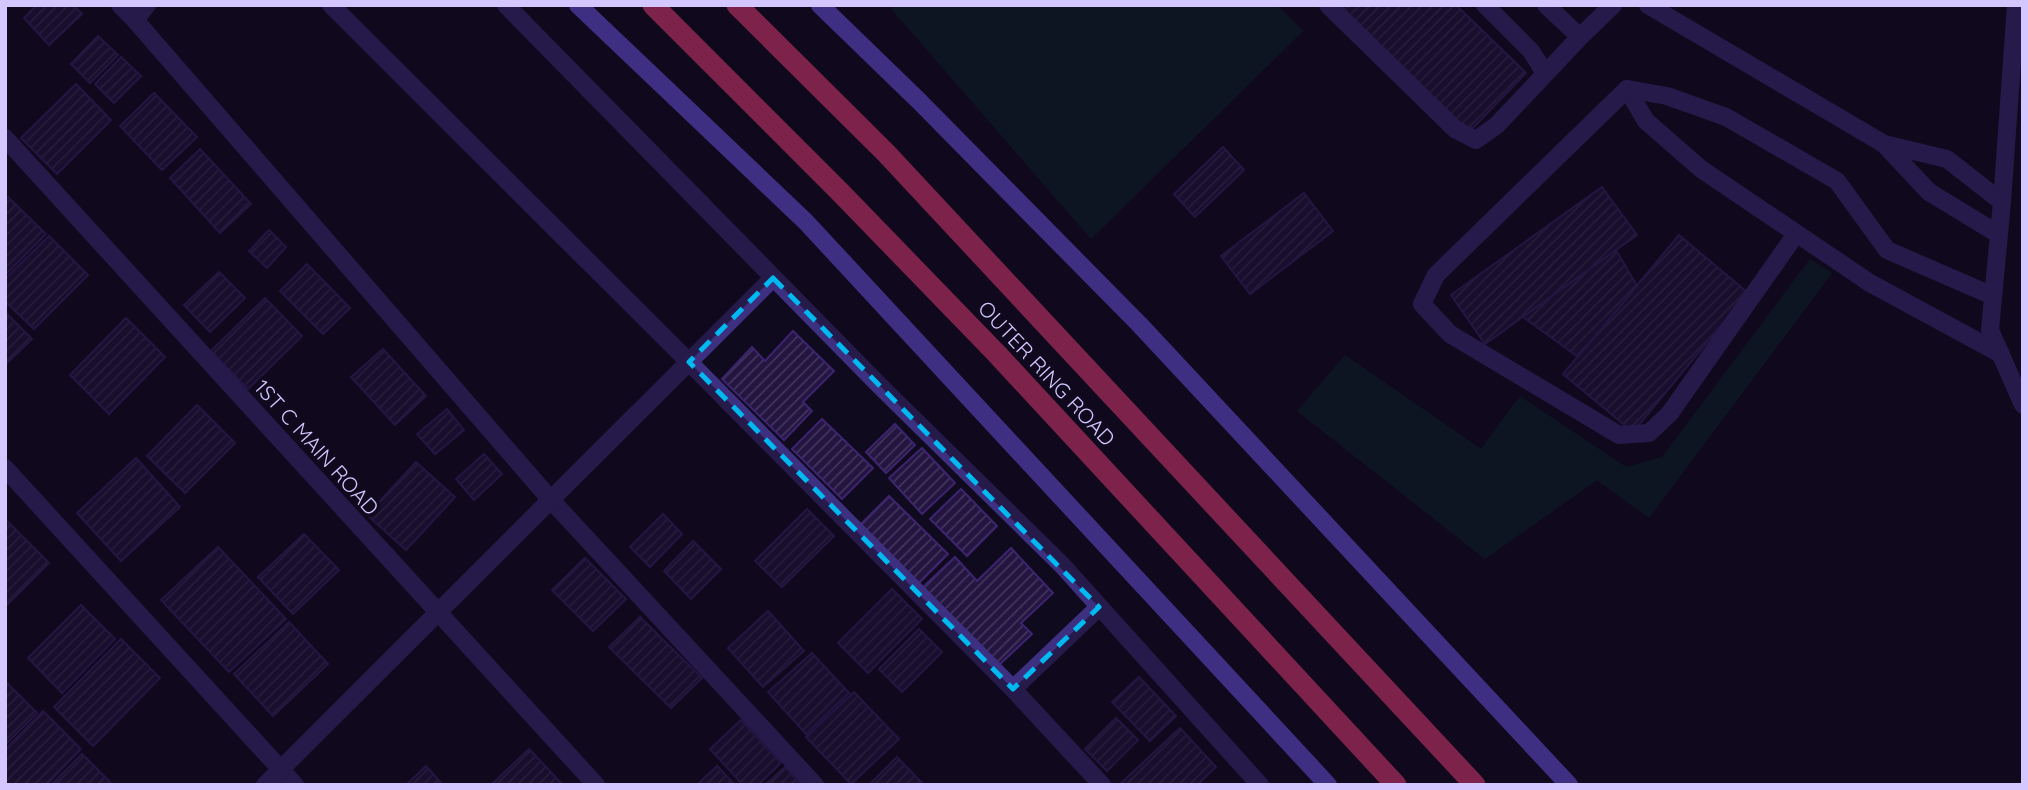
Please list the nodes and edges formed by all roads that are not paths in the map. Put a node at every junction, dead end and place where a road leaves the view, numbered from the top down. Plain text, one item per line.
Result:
1 (120, 5) edge
2 (147, 5) edge
3 (331, 5) edge
4 (506, 5) edge
5 (578, 5) edge
6 (653, 5) edge
7 (737, 5) edge
8 (820, 5) edge
9 (1328, 5) edge
10 (1485, 5) edge
11 (1546, 5) edge
12 (1613, 5) edge
13 (1648, 5) edge
14 (2016, 5) edge
15 (135, 20) junction
16 (1580, 37) junction
17 (1545, 73) junction
18 (1627, 89) junction
19 (2016, 92) edge
20 (5, 138) edge
21 (1884, 144) junction
22 (2002, 202) junction
23 (1797, 234) junction
24 (1998, 234) junction
25 (773, 278) junction
26 (1993, 296) junction
27 (2000, 354) junction
28 (689, 362) junction
29 (2023, 404) edge
30 (5, 468) edge
31 (551, 500) junction
32 (1100, 607) junction
33 (437, 613) junction
34 (1013, 689) junction
35 (281, 769) junction
36 (265, 785) edge
37 (295, 785) edge
38 (596, 785) edge
39 (815, 785) edge
40 (1102, 785) edge
41 (1260, 785) edge
42 (1328, 785) edge
43 (1396, 785) edge
44 (1475, 785) edge
45 (1569, 785) edge

1 - 15 street
2 - 15 street
3 - 28 street
4 - 25 street
5 - 42 street
6 - 43 highway, OUTER RING ROAD
7 - 44 highway, OUTER RING ROAD
8 - 45 street
9 - 17 street
10 - 17 street
11 - 16 street
12 - 16 street
13 - 21 street
14 - 19 street
15 - 31 street
16 - 17 street
18 - 23 street
18 - 23 street
18 - 26 street
19 - 22 street
20 - 33 street, 1ST C MAIN ROAD
21 - 22 street
21 - 24 street
22 - 24 street
23 - 27 street
24 - 26 street
25 - 28 street
25 - 32 street
26 - 27 street
27 - 29 street
28 - 31 street
28 - 34 street
30 - 35 street
31 - 33 street
31 - 39 street
32 - 34 street
32 - 41 street
33 - 35 street
33 - 38 street, 1ST C MAIN ROAD
34 - 40 street
35 - 36 street
35 - 37 street

